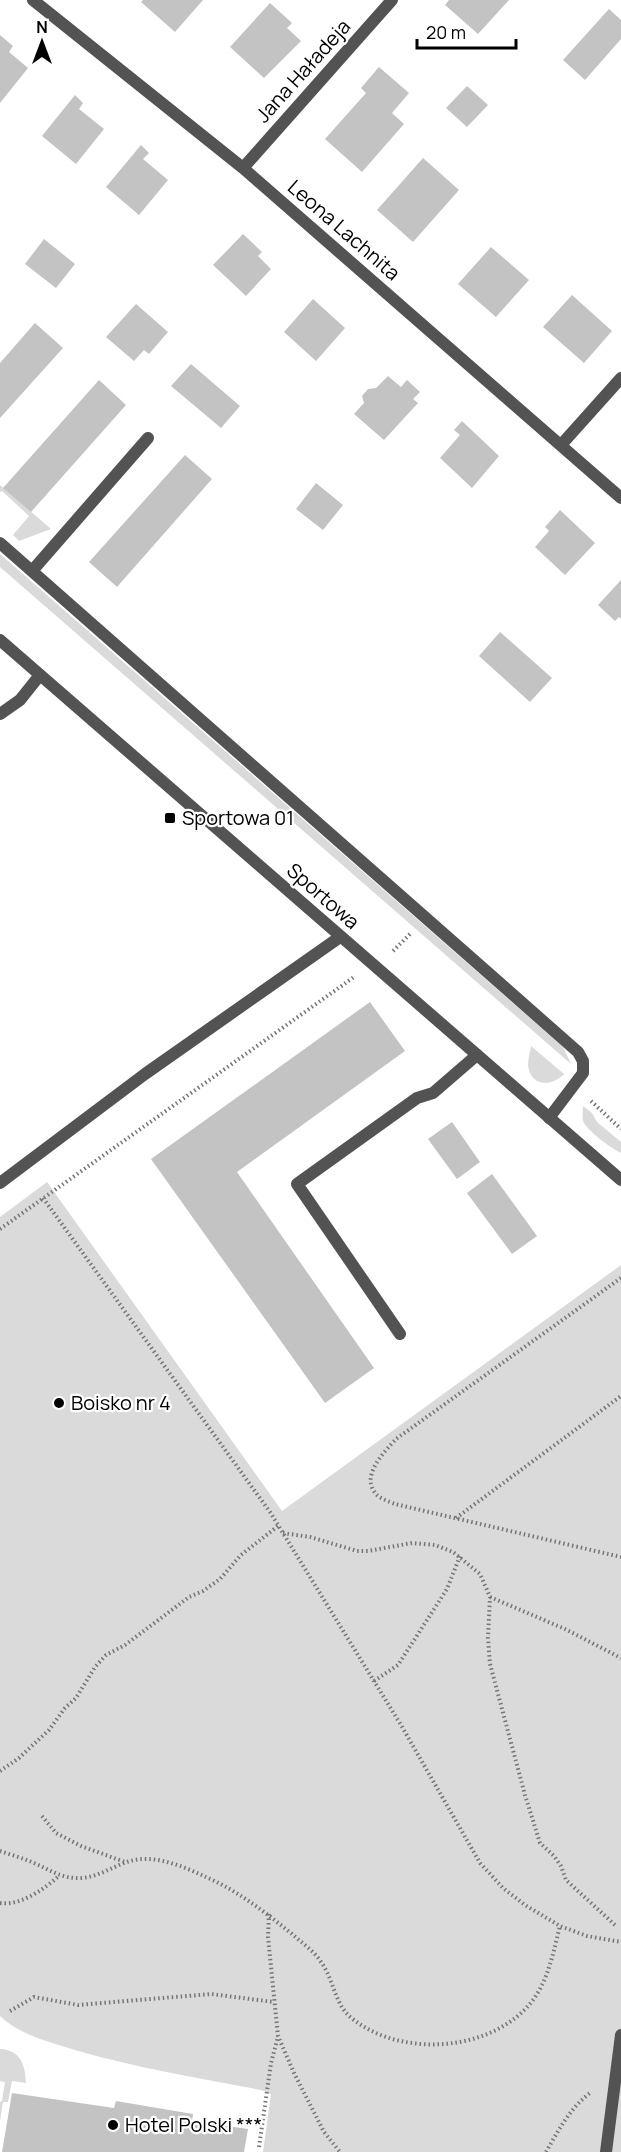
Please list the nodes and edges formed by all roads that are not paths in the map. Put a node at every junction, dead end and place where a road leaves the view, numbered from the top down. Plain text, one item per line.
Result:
1 (33, 0) edge
2 (392, 0) edge
3 (243, 168) junction
4 (621, 378) edge
5 (148, 438) dead end
6 (561, 446) junction
7 (621, 498) edge
8 (0, 543) edge
9 (32, 571) junction
10 (0, 640) edge
11 (40, 675) junction
12 (0, 714) edge
13 (340, 937) junction
14 (477, 1055) junction
15 (549, 1118) junction
16 (621, 1180) edge
17 (0, 1183) edge
18 (400, 1334) dead end
19 (621, 2035) edge
20 (606, 2152) edge

1 - 3 street, Leona Lachnita
2 - 3 street, Jana Haładeja
3 - 6 street, Leona Lachnita
4 - 6 street
5 - 9 street
6 - 7 street, Leona Lachnita
8 - 9 street
9 - 15 street
10 - 11 street, Sportowa
11 - 12 street
11 - 13 street, Sportowa
13 - 14 street, Sportowa
13 - 17 street
14 - 15 street, Sportowa
14 - 18 street
15 - 16 street, Sportowa
19 - 20 street

